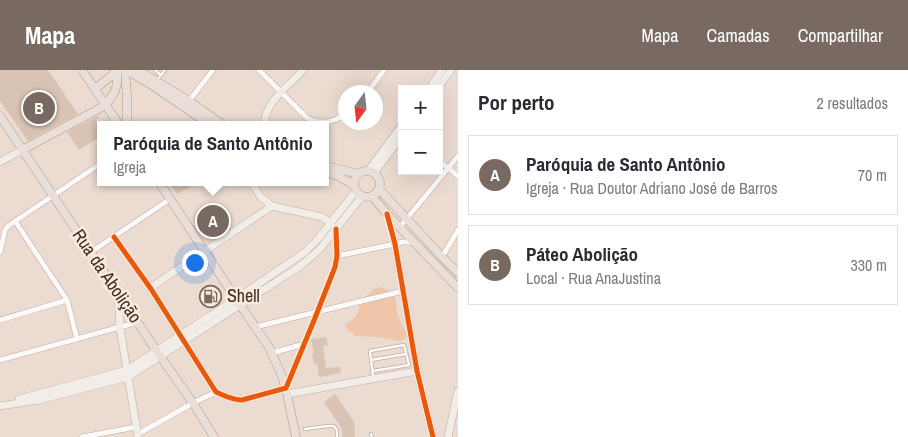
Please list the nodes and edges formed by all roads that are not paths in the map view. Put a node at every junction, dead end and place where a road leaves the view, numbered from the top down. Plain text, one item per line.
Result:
1 (82, 70) edge
2 (117, 70) edge
3 (126, 70) edge
4 (138, 70) edge
5 (155, 70) edge
6 (165, 70) edge
7 (213, 70) edge
8 (259, 70) edge
9 (303, 70) edge
10 (384, 70) edge
11 (442, 70) edge
12 (451, 70) edge
13 (159, 78) junction
14 (373, 85) edge
15 (432, 85) edge
16 (440, 85) edge
17 (95, 89) junction
18 (281, 93) junction
19 (189, 101) junction
20 (106, 104) junction
21 (0, 116) edge
22 (117, 121) edge
23 (127, 121) edge
24 (204, 121) edge
25 (217, 121) edge
26 (265, 121) edge
27 (313, 121) edge
28 (400, 130) edge
29 (398, 141) edge
30 (22, 150) junction
31 (458, 156) edge
32 (0, 162) edge
33 (443, 164) edge
34 (97, 166) edge
35 (329, 167) edge
36 (448, 168) junction
37 (371, 172) junction
38 (329, 173) edge
39 (359, 174) junction
40 (458, 176) edge
41 (162, 186) edge
42 (254, 186) edge
43 (379, 188) junction
44 (357, 191) junction
45 (54, 196) junction
46 (372, 196) junction
47 (170, 199) junction
48 (272, 206) junction
49 (388, 214) junction
50 (407, 220) junction
51 (15, 221) junction
52 (333, 227) junction
53 (400, 227) junction
54 (458, 230) edge
55 (114, 237) junction
56 (414, 242) junction
57 (395, 244) junction
58 (0, 252) edge
59 (91, 252) junction
60 (204, 252) junction
61 (337, 256) junction
62 (442, 258) junction
63 (458, 273) edge
64 (150, 288) junction
65 (458, 288) edge
66 (403, 291) junction
67 (118, 292) junction
68 (67, 300) junction
69 (238, 302) junction
70 (318, 311) junction
71 (0, 320) edge
72 (138, 322) junction
73 (120, 327) junction
74 (255, 327) junction
75 (78, 338) junction
76 (182, 338) junction
77 (304, 344) junction
78 (159, 353) junction
79 (272, 353) junction
80 (406, 354) junction
81 (0, 360) edge
82 (371, 360) junction
83 (418, 371) junction
84 (128, 373) junction
85 (373, 375) junction
86 (458, 390) edge
87 (286, 391) junction
88 (216, 392) junction
89 (193, 403) junction
90 (0, 404) edge
91 (305, 429) dead end
92 (138, 433) edge
93 (450, 436) edge
94 (82, 437) edge
95 (214, 437) edge
96 (296, 437) edge
97 (336, 437) edge
98 (433, 437) edge

1 - 17 main road
2 - 17 main road
2 - 20 main road
3 - 23 main road
3 - 24 main road
4 - 13 main road
5 - 13 lane
6 - 13 lane
7 - 19 street
8 - 18 street
9 - 18 street
10 - 14 street
11 - 15 street
12 - 16 street
13 - 19 main road
17 - 20 main road
18 - 26 street
18 - 27 street
19 - 25 main road
20 - 22 main road
20 - 30 main road
21 - 30 main road, Rua da Abolição
28 - 37 street
29 - 37 street
30 - 32 street
30 - 45 main road, Rua da Abolição
31 - 36 street
33 - 36 street
34 - 45 street
35 - 39 main road
36 - 40 street
36 - 50 street
37 - 39 main road
37 - 43 main road
38 - 44 main road
39 - 44 main road
41 - 47 main road
42 - 48 street
43 - 46 main road
43 - 50 main road
44 - 46 main road
44 - 52 street
45 - 51 street
45 - 59 main road, Rua da Abolição
46 - 49 main road
47 - 55 street
47 - 60 main road
48 - 52 street
48 - 60 street
49 - 53 main road
49 - 57 street
50 - 53 street
50 - 62 main road
51 - 58 street
51 - 68 street
52 - 61 street
52 - 69 street
53 - 56 main road
54 - 62 street
55 - 59 street
55 - 64 street
56 - 57 street
56 - 65 main road
57 - 61 street
57 - 66 street
59 - 67 main road, Rua da Abolição
60 - 64 street
60 - 69 main road
61 - 70 street
62 - 63 main road
64 - 76 street
66 - 70 street
66 - 83 street
67 - 72 main road, Rua da Abolição
67 - 73 street
68 - 71 street
68 - 75 street
69 - 74 main road
69 - 76 street
70 - 74 street
70 - 77 street
72 - 73 street
72 - 78 main road, Rua da Abolição
73 - 75 street
73 - 84 street
74 - 79 main road
75 - 81 street
76 - 78 street
76 - 88 street
77 - 79 street
77 - 87 street
78 - 84 street
78 - 89 main road, Rua da Abolição
79 - 87 main road
80 - 82 lane
80 - 82 lane
80 - 85 lane
82 - 85 lane
83 - 85 street
83 - 98 street
84 - 90 street
84 - 92 street
85 - 87 street
86 - 93 street
87 - 88 street
87 - 96 main road
88 - 89 street
89 - 92 street
89 - 95 main road, Rua da Abolição
91 - 97 lane
92 - 94 street

